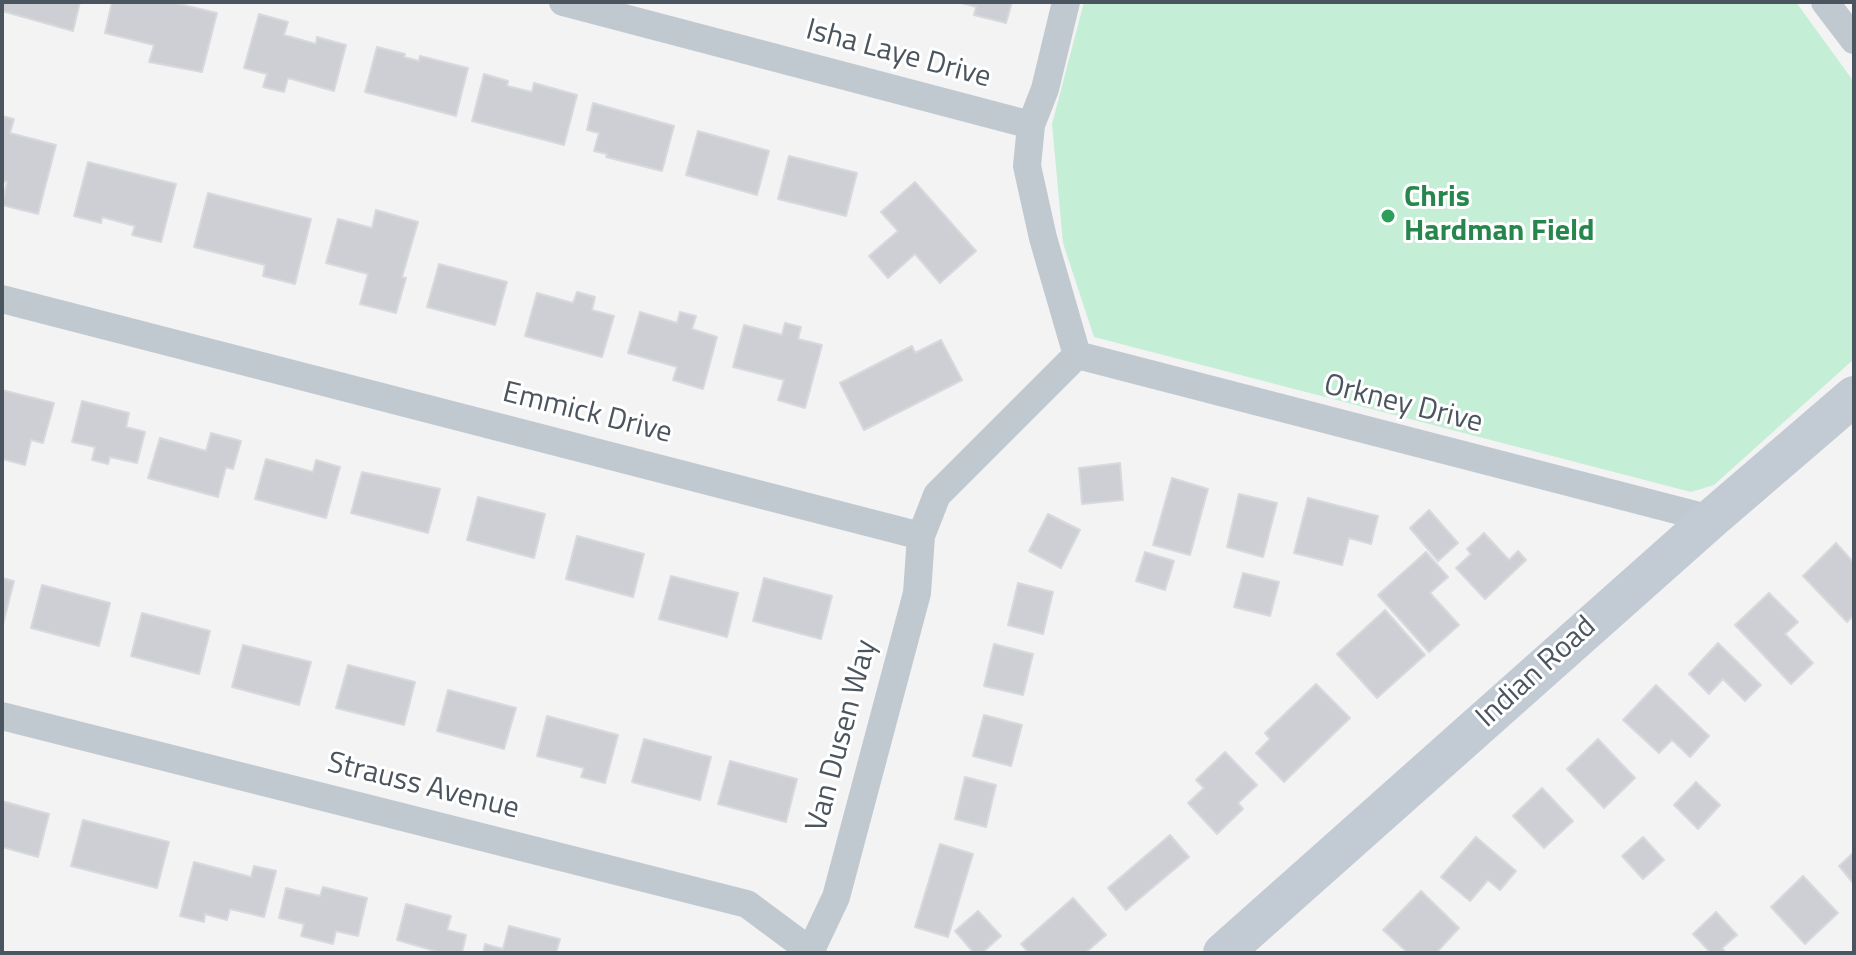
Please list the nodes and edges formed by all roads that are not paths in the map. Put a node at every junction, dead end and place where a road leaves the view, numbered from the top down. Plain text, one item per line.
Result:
1 (563, 2) edge
2 (1066, 2) edge
3 (1839, 7) edge
4 (1854, 40) edge
5 (1031, 125) junction
6 (2, 299) edge
7 (1077, 355) junction
8 (1854, 396) edge
9 (1711, 519) junction
10 (921, 536) junction
11 (2, 716) edge
12 (812, 951) edge
13 (1223, 953) edge

1 - 5 street, Isha Laye Drive
2 - 5 street
3 - 4 street
5 - 7 street
6 - 10 street, Emmick Drive
7 - 9 street, Orkney Drive
7 - 10 street
8 - 9 street, Indian Road
9 - 13 street, Indian Road
10 - 12 street, Van Dusen Way
11 - 12 street, Strauss Avenue

